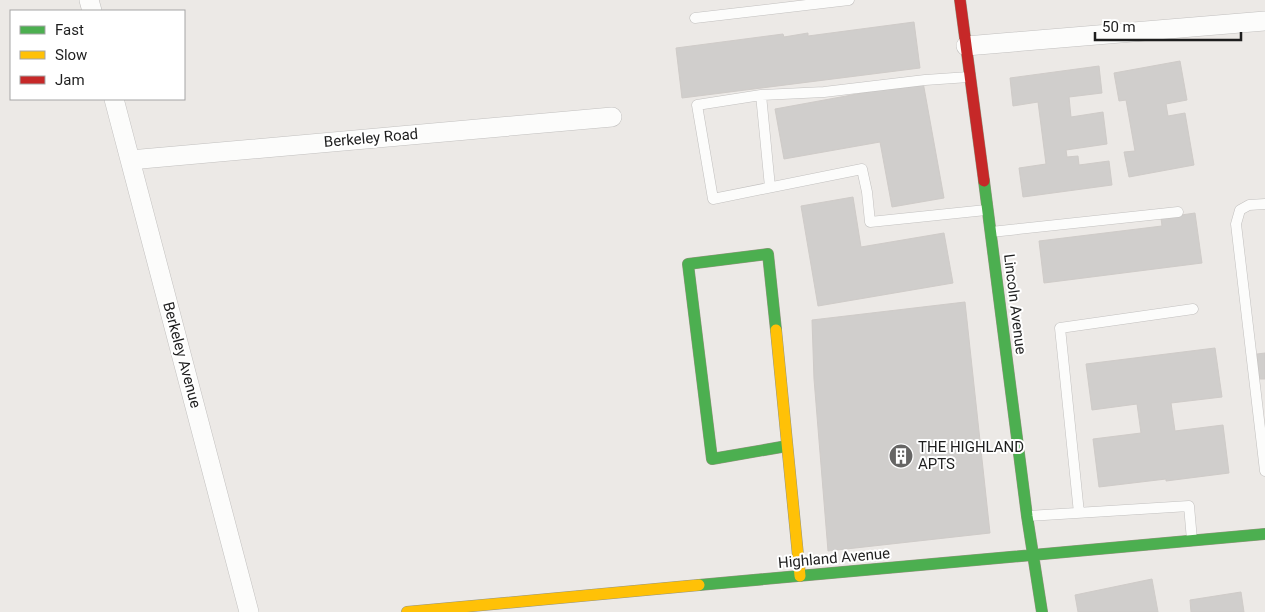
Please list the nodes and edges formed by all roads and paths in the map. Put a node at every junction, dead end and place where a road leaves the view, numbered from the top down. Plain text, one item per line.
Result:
1 (849, 0) edge
2 (960, 0) edge
3 (695, 18) dead end
4 (1265, 21) edge
5 (966, 46) junction
6 (970, 77) junction
7 (761, 95) junction
8 (114, 100) edge
9 (612, 117) dead end
10 (130, 160) junction
11 (770, 187) junction
12 (1265, 204) edge
13 (987, 210) junction
14 (1178, 212) dead end
15 (990, 232) junction
16 (1192, 309) dead end
17 (787, 446) junction
18 (1265, 471) edge
19 (1079, 513) junction
20 (1027, 516) junction
21 (1264, 537) edge
22 (1192, 541) junction
23 (1032, 555) junction
24 (800, 576) junction
25 (249, 612) edge
26 (407, 612) edge
27 (1042, 612) edge

1 - 3 lane
2 - 5 street, Lincoln Avenue
4 - 5 street
5 - 6 street, Lincoln Avenue
6 - 7 lane
6 - 13 street, Lincoln Avenue
7 - 11 lane
7 - 11 lane
8 - 10 street, Berkeley Avenue
9 - 10 street, Berkeley Road
10 - 25 street, Berkeley Avenue
11 - 13 lane
12 - 18 lane
13 - 15 street, Lincoln Avenue
14 - 15 lane
15 - 20 street, Lincoln Avenue
16 - 19 lane
17 - 17 street
17 - 24 street
19 - 20 lane
19 - 22 lane
20 - 23 street, Lincoln Avenue
21 - 22 street, Highland Avenue
22 - 23 street, Highland Avenue
23 - 24 street, Highland Avenue
23 - 27 street, Lincoln Avenue
24 - 26 street, Highland Avenue

